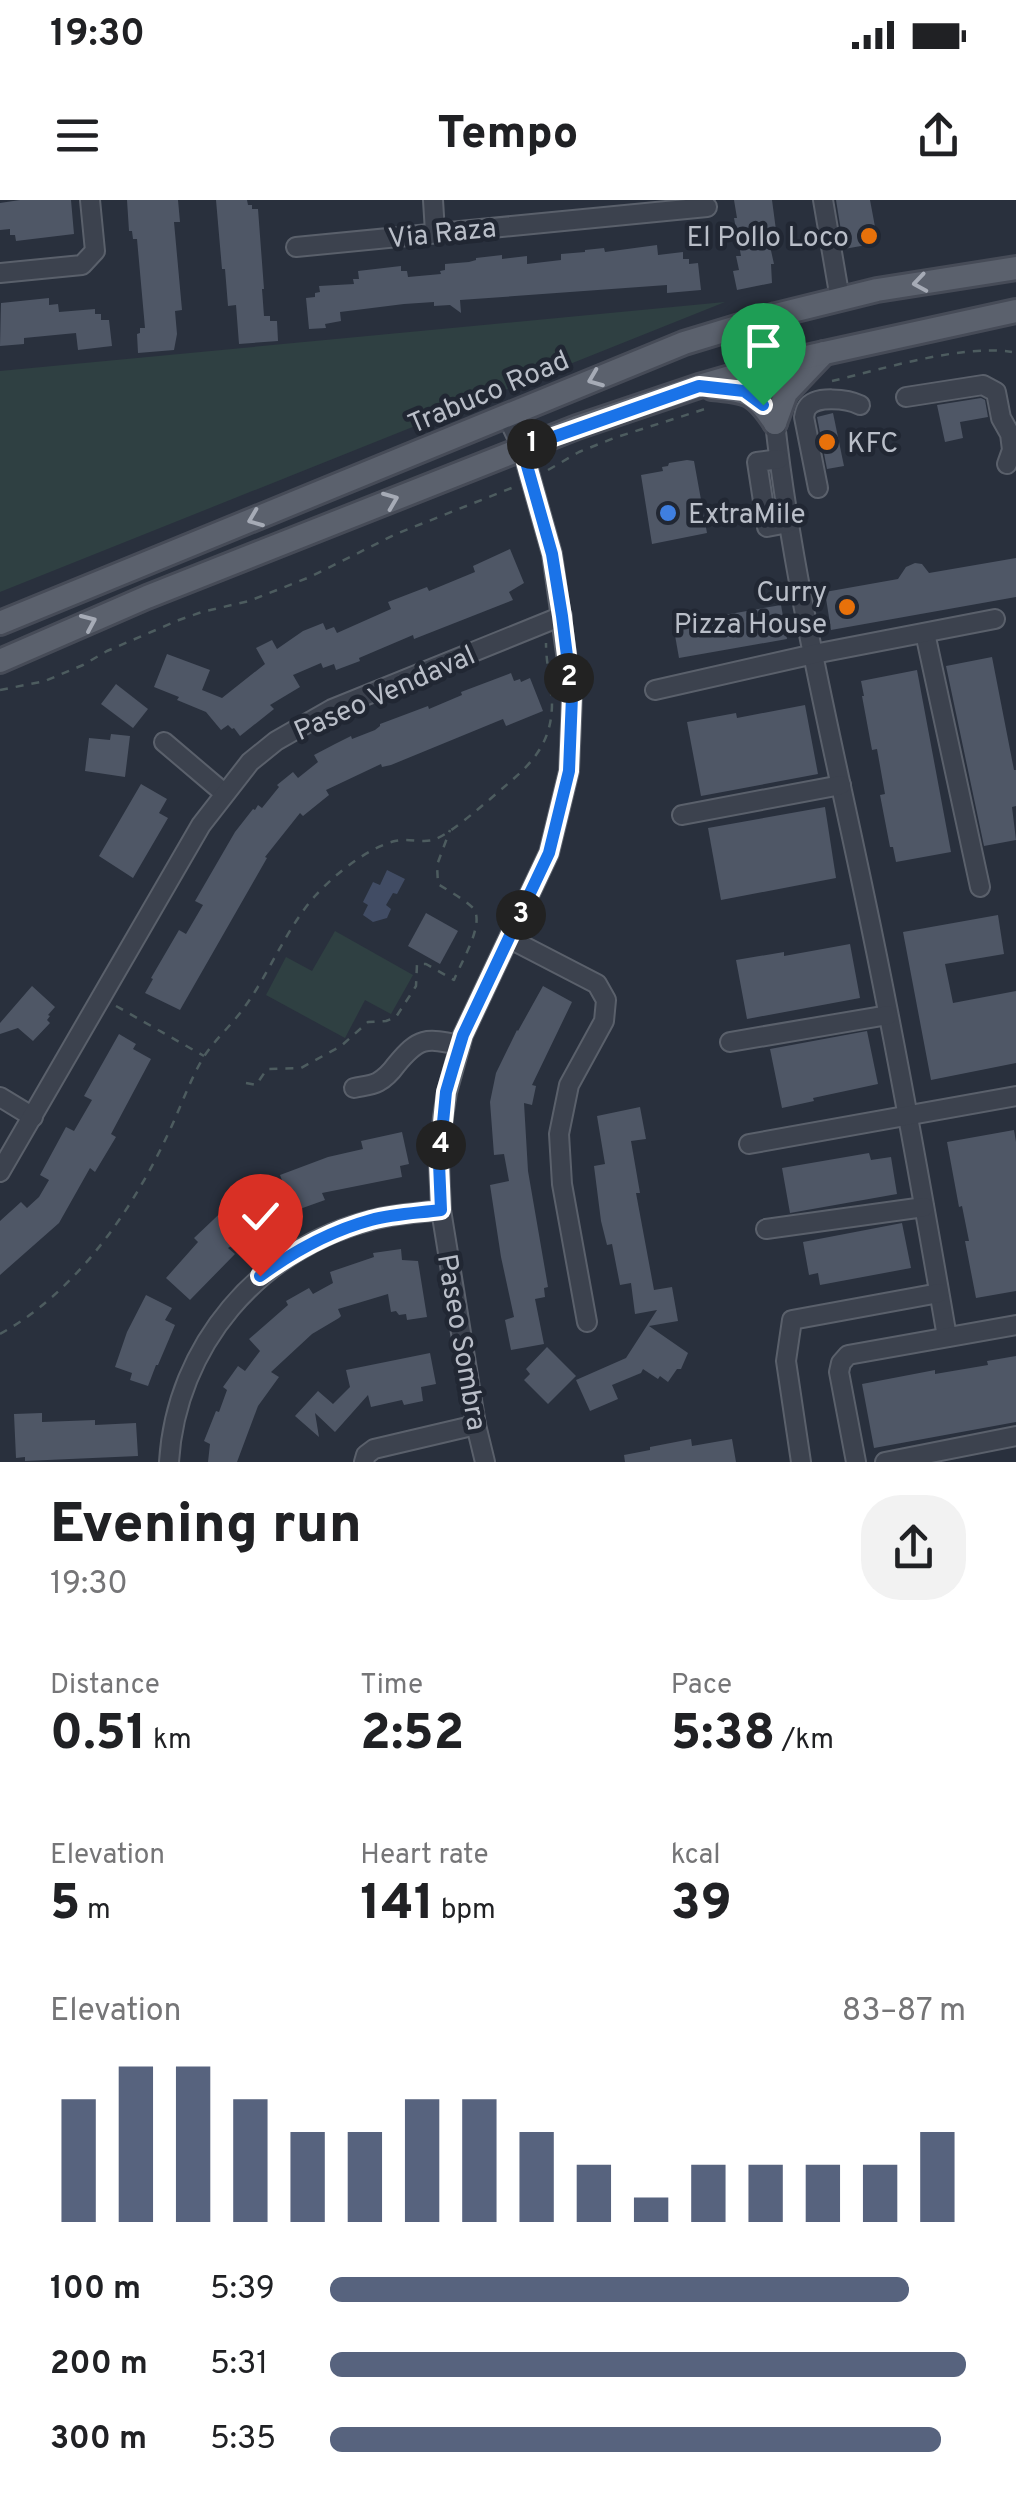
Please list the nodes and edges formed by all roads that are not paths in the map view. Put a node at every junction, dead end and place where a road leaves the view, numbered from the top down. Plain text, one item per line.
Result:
1 (90, 200) edge
2 (433, 200) edge
3 (823, 200) edge
4 (707, 207) dead end
5 (436, 232) junction
6 (296, 247) dead end
7 (1016, 268) edge
8 (0, 273) edge
9 (840, 299) junction
10 (1016, 311) edge
11 (826, 352) junction
12 (699, 386) junction
13 (906, 397) dead end
14 (860, 404) dead end
15 (507, 416) junction
16 (775, 422) junction
17 (522, 448) junction
18 (779, 458) junction
19 (1007, 464) dead end
20 (818, 488) dead end
21 (788, 523) junction
22 (554, 619) junction
23 (995, 619) dead end
24 (0, 622) edge
25 (924, 633) junction
26 (814, 654) junction
27 (0, 661) edge
28 (655, 690) dead end
29 (164, 742) dead end
30 (842, 785) junction
31 (224, 793) junction
32 (682, 815) dead end
33 (980, 886) dead end
34 (510, 939) junction
35 (888, 1016) junction
36 (730, 1042) dead end
37 (460, 1045) junction
38 (354, 1088) dead end
39 (0, 1096) edge
40 (1016, 1096) edge
41 (34, 1116) junction
42 (908, 1116) junction
43 (749, 1144) dead end
44 (0, 1172) edge
45 (924, 1207) junction
46 (441, 1210) junction
47 (766, 1230) dead end
48 (940, 1293) junction
49 (587, 1322) dead end
50 (1016, 1324) edge
51 (947, 1337) junction
52 (476, 1424) junction
53 (1016, 1436) edge
54 (169, 1462) edge
55 (364, 1462) edge
56 (485, 1462) edge
57 (801, 1462) edge
58 (856, 1462) edge
59 (886, 1462) edge

1 - 8 street
2 - 5 street
3 - 9 street
4 - 5 street, Via Raza
5 - 6 street, Via Raza
7 -> 9 main road, Trabuco Road
9 -> 15 main road, Trabuco Road
10 - 11 main road
11 - 12 main road
11 - 16 main road
12 - 16 main road
12 - 17 main road
13 - 19 street
14 - 20 street
15 - 17 street, Paseo Sombra
15 -> 24 main road, Trabuco Road
16 - 18 street
17 - 22 street, Paseo Sombra
27 -> 17 main road
18 - 21 street
18 - 21 street
21 - 26 street
22 - 31 street, Paseo Vendaval
22 - 34 street, Paseo Sombra
23 - 25 street
25 - 26 street
25 - 33 street
26 - 28 street
26 - 30 street
29 - 31 street
30 - 32 street
30 - 35 street
31 - 41 street, Paseo Vendaval
34 - 37 street, Paseo Sombra
34 - 49 street
35 - 36 street
35 - 42 street
37 - 38 street
37 - 46 street, Paseo Sombra
39 - 41 street
40 - 42 street
41 - 44 street, Paseo Vendaval
42 - 43 street
42 - 45 street
45 - 47 street
45 - 48 street
46 - 52 street, Paseo Sombra
46 - 54 street
48 - 51 street
48 - 57 street
50 - 51 street
51 - 58 street
52 - 55 street
52 - 56 street, Paseo Sombra
53 - 59 street

